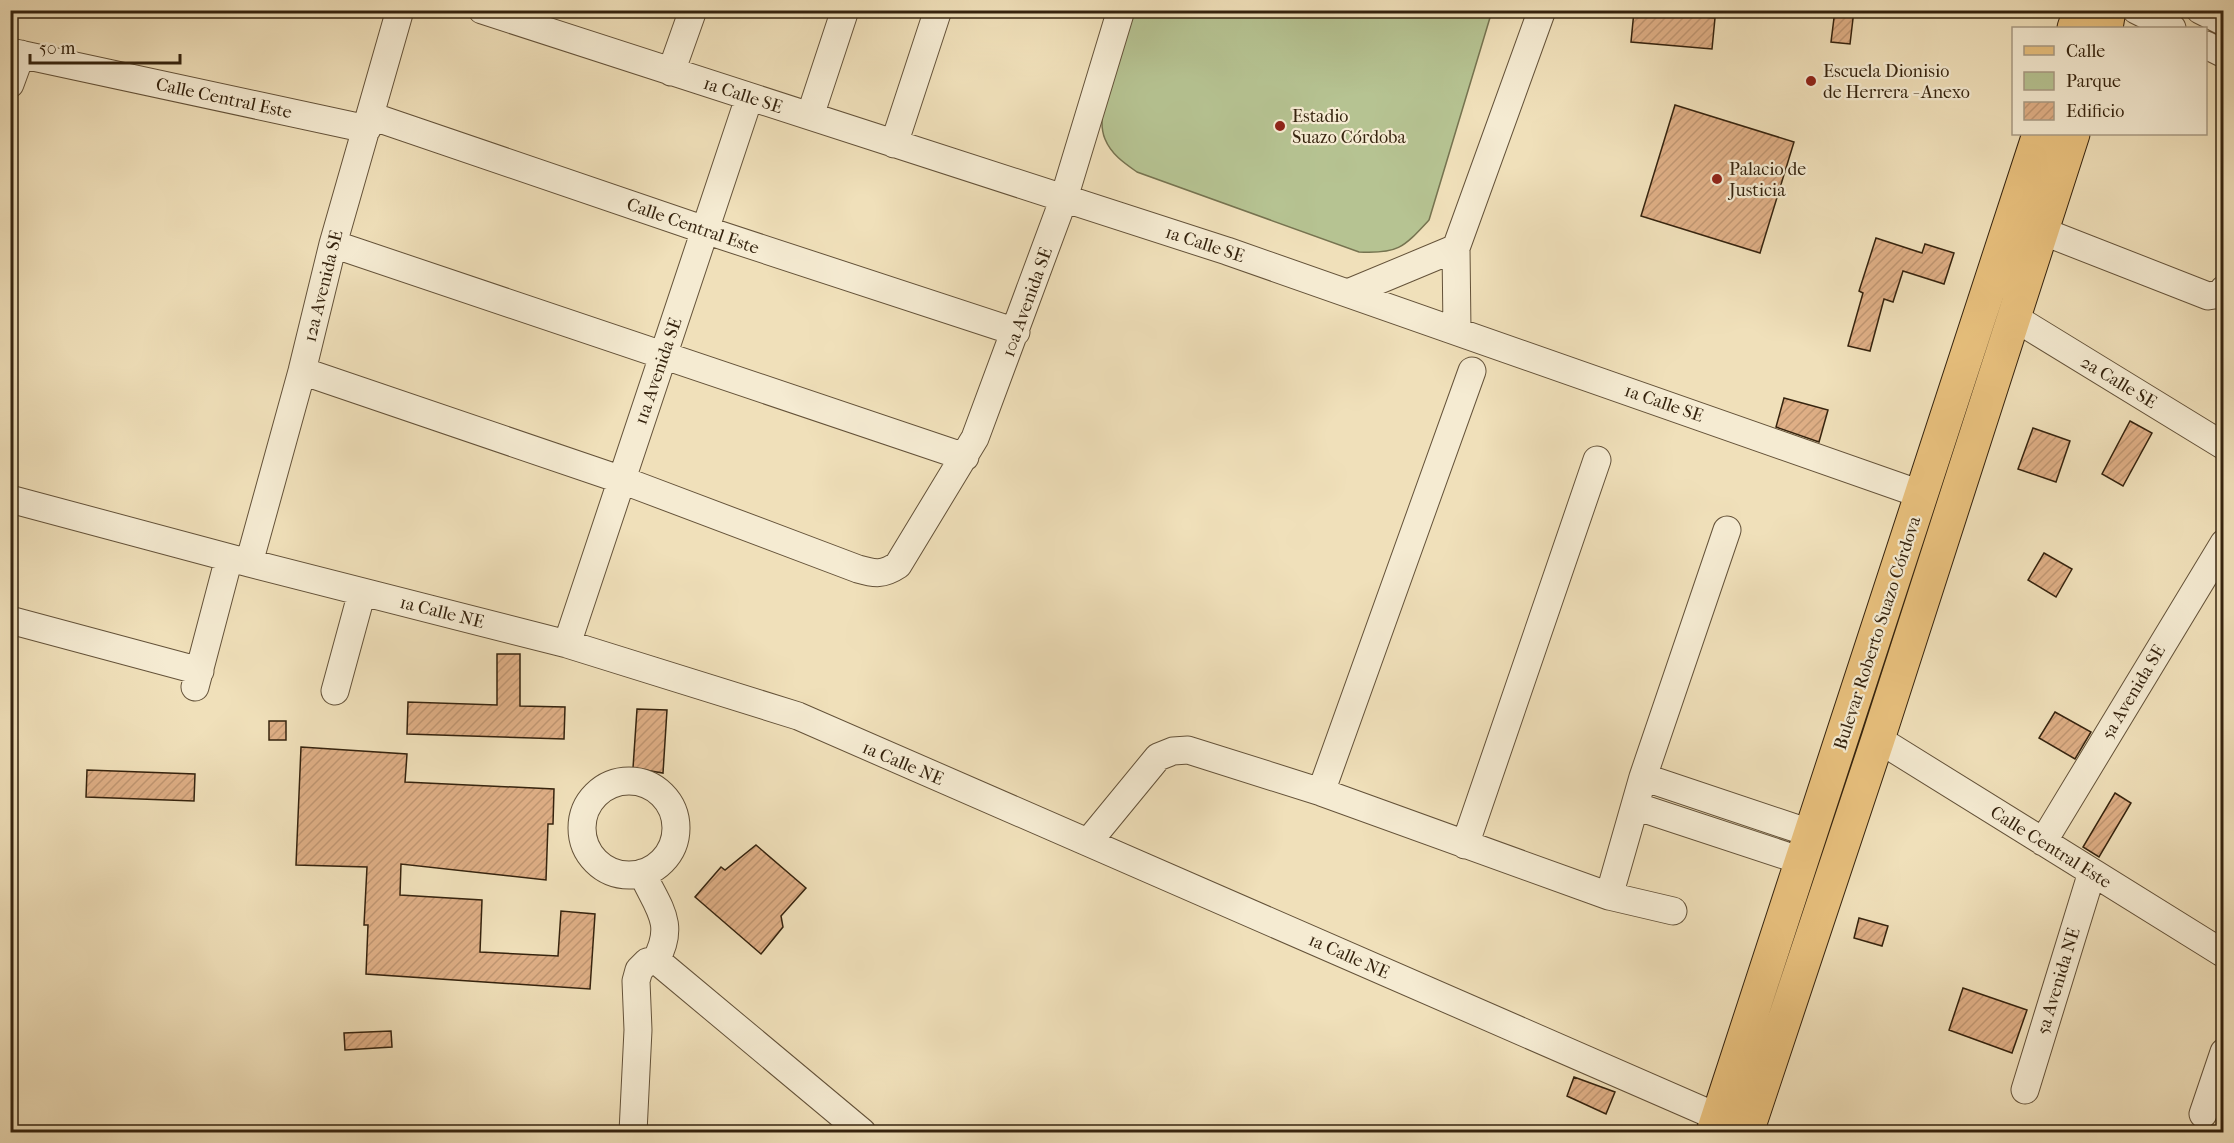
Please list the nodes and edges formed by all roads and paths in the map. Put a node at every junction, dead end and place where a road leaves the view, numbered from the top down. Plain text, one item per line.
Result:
1 (400, 10) edge
2 (482, 10) edge
3 (693, 10) edge
4 (845, 10) edge
5 (938, 10) edge
6 (1121, 10) edge
7 (1542, 10) edge
8 (2080, 10) edge
9 (2109, 10) edge
10 (2136, 10) edge
11 (2200, 10) edge
12 (527, 17) edge
13 (2223, 22) edge
14 (2074, 27) edge
15 (2106, 27) edge
16 (2170, 27) edge
17 (2207, 46) edge
18 (16, 53) edge
19 (2223, 54) edge
20 (671, 72) junction
21 (10, 84) edge
22 (749, 98) junction
23 (810, 116) junction
24 (369, 123) junction
25 (2040, 135) edge
26 (2073, 135) edge
27 (894, 144) junction
28 (1064, 198) junction
29 (705, 230) junction
30 (2042, 231) junction
31 (333, 244) junction
32 (1456, 248) junction
33 (2223, 289) edge
34 (1348, 293) junction
35 (2014, 318) junction
36 (1457, 331) junction
37 (1016, 332) junction
38 (663, 356) junction
39 (302, 371) junction
40 (1472, 371) dead end
41 (2223, 446) edge
42 (965, 457) junction
43 (1597, 460) dead end
44 (622, 480) junction
45 (1923, 495) junction
46 (10, 499) edge
47 (1726, 530) dead end
48 (2223, 543) edge
49 (239, 561) junction
50 (363, 592) junction
51 (10, 620) edge
52 (567, 644) junction
53 (335, 691) dead end
54 (1878, 739) junction
55 (1643, 777) junction
56 (1322, 792) junction
57 (1635, 806) junction
58 (1089, 841) junction
59 (2043, 842) junction
60 (1465, 845) junction
61 (1806, 847) junction
62 (2092, 872) junction
63 (642, 873) dead end
64 (1609, 896) junction
65 (1672, 911) dead end
66 (2223, 954) edge
67 (656, 960) junction
68 (2223, 1052) edge
69 (2025, 1090) dead end
70 (2203, 1114) dead end
71 (1715, 1125) edge
72 (1751, 1131) edge
73 (633, 1132) edge
74 (862, 1132) edge

1 - 24 street, 12a Avenida SE
2 - 12 street, 1a Calle SE
3 - 20 street
4 - 23 street
5 - 27 street
6 - 28 street, 10a Avenida SE
7 - 32 street
8 - 14 main road
9 - 15 main road
10 - 16 street
11 - 13 street
12 - 20 street, 1a Calle SE
17 - 19 street
18 - 21 street
18 - 24 street, Calle Central Este
20 - 22 street, 1a Calle SE
22 - 23 street, 1a Calle SE
22 - 29 street, 11a Avenida SE
23 - 27 street, 1a Calle SE
24 - 29 street, Calle Central Este
24 - 31 street, 12a Avenida SE
25 - 45 main road, Bulevar Roberto Suazo Córdova
26 - 30 main road, Bulevar Roberto Suazo Córdova
27 - 28 street, 1a Calle SE
28 - 34 street, 1a Calle SE
28 - 37 street, 10a Avenida SE
29 - 37 street, Calle Central Este
29 - 38 street, 11a Avenida SE
30 - 33 street
30 - 35 main road, Bulevar Roberto Suazo Córdova
31 - 38 street
31 - 39 street, 12a Avenida SE
32 - 34 street
32 - 36 street
34 - 36 street, 1a Calle SE
35 - 41 street, 2a Calle SE
35 - 54 main road, Bulevar Roberto Suazo Córdova
36 - 45 street, 1a Calle SE
37 - 42 street, 10a Avenida SE
38 - 42 street
38 - 44 street, 11a Avenida SE
39 - 44 street
39 - 49 street, 12a Avenida SE
40 - 56 street
42 - 44 street, 10a Avenida SE
43 - 60 street
44 - 52 street, 11a Avenida SE
45 - 61 main road, Bulevar Roberto Suazo Córdova
46 - 49 street, 1a Calle NE
47 - 55 street
48 - 59 street, 5a Avenida SE
49 - 50 street, 1a Calle NE
49 - 51 street, 12a Avenida SE
50 - 52 street, 1a Calle NE
50 - 53 street
52 - 58 street, 1a Calle NE
54 - 59 street, Calle Central Este
54 - 72 main road, Bulevar Roberto Suazo Córdova
55 - 57 street
55 - 61 street
56 - 58 street
56 - 60 street
57 - 61 street
57 - 64 street
58 - 71 street, 1a Calle NE
59 - 62 street, Calle Central Este
60 - 64 street
61 - 71 main road, Bulevar Roberto Suazo Córdova
62 - 66 street, Calle Central Este
62 - 69 street, 5a Avenida NE
63 - 67 street
64 - 65 street
67 - 73 street
67 - 74 street
68 - 70 street
71 - 72 street, 1a Calle NE

